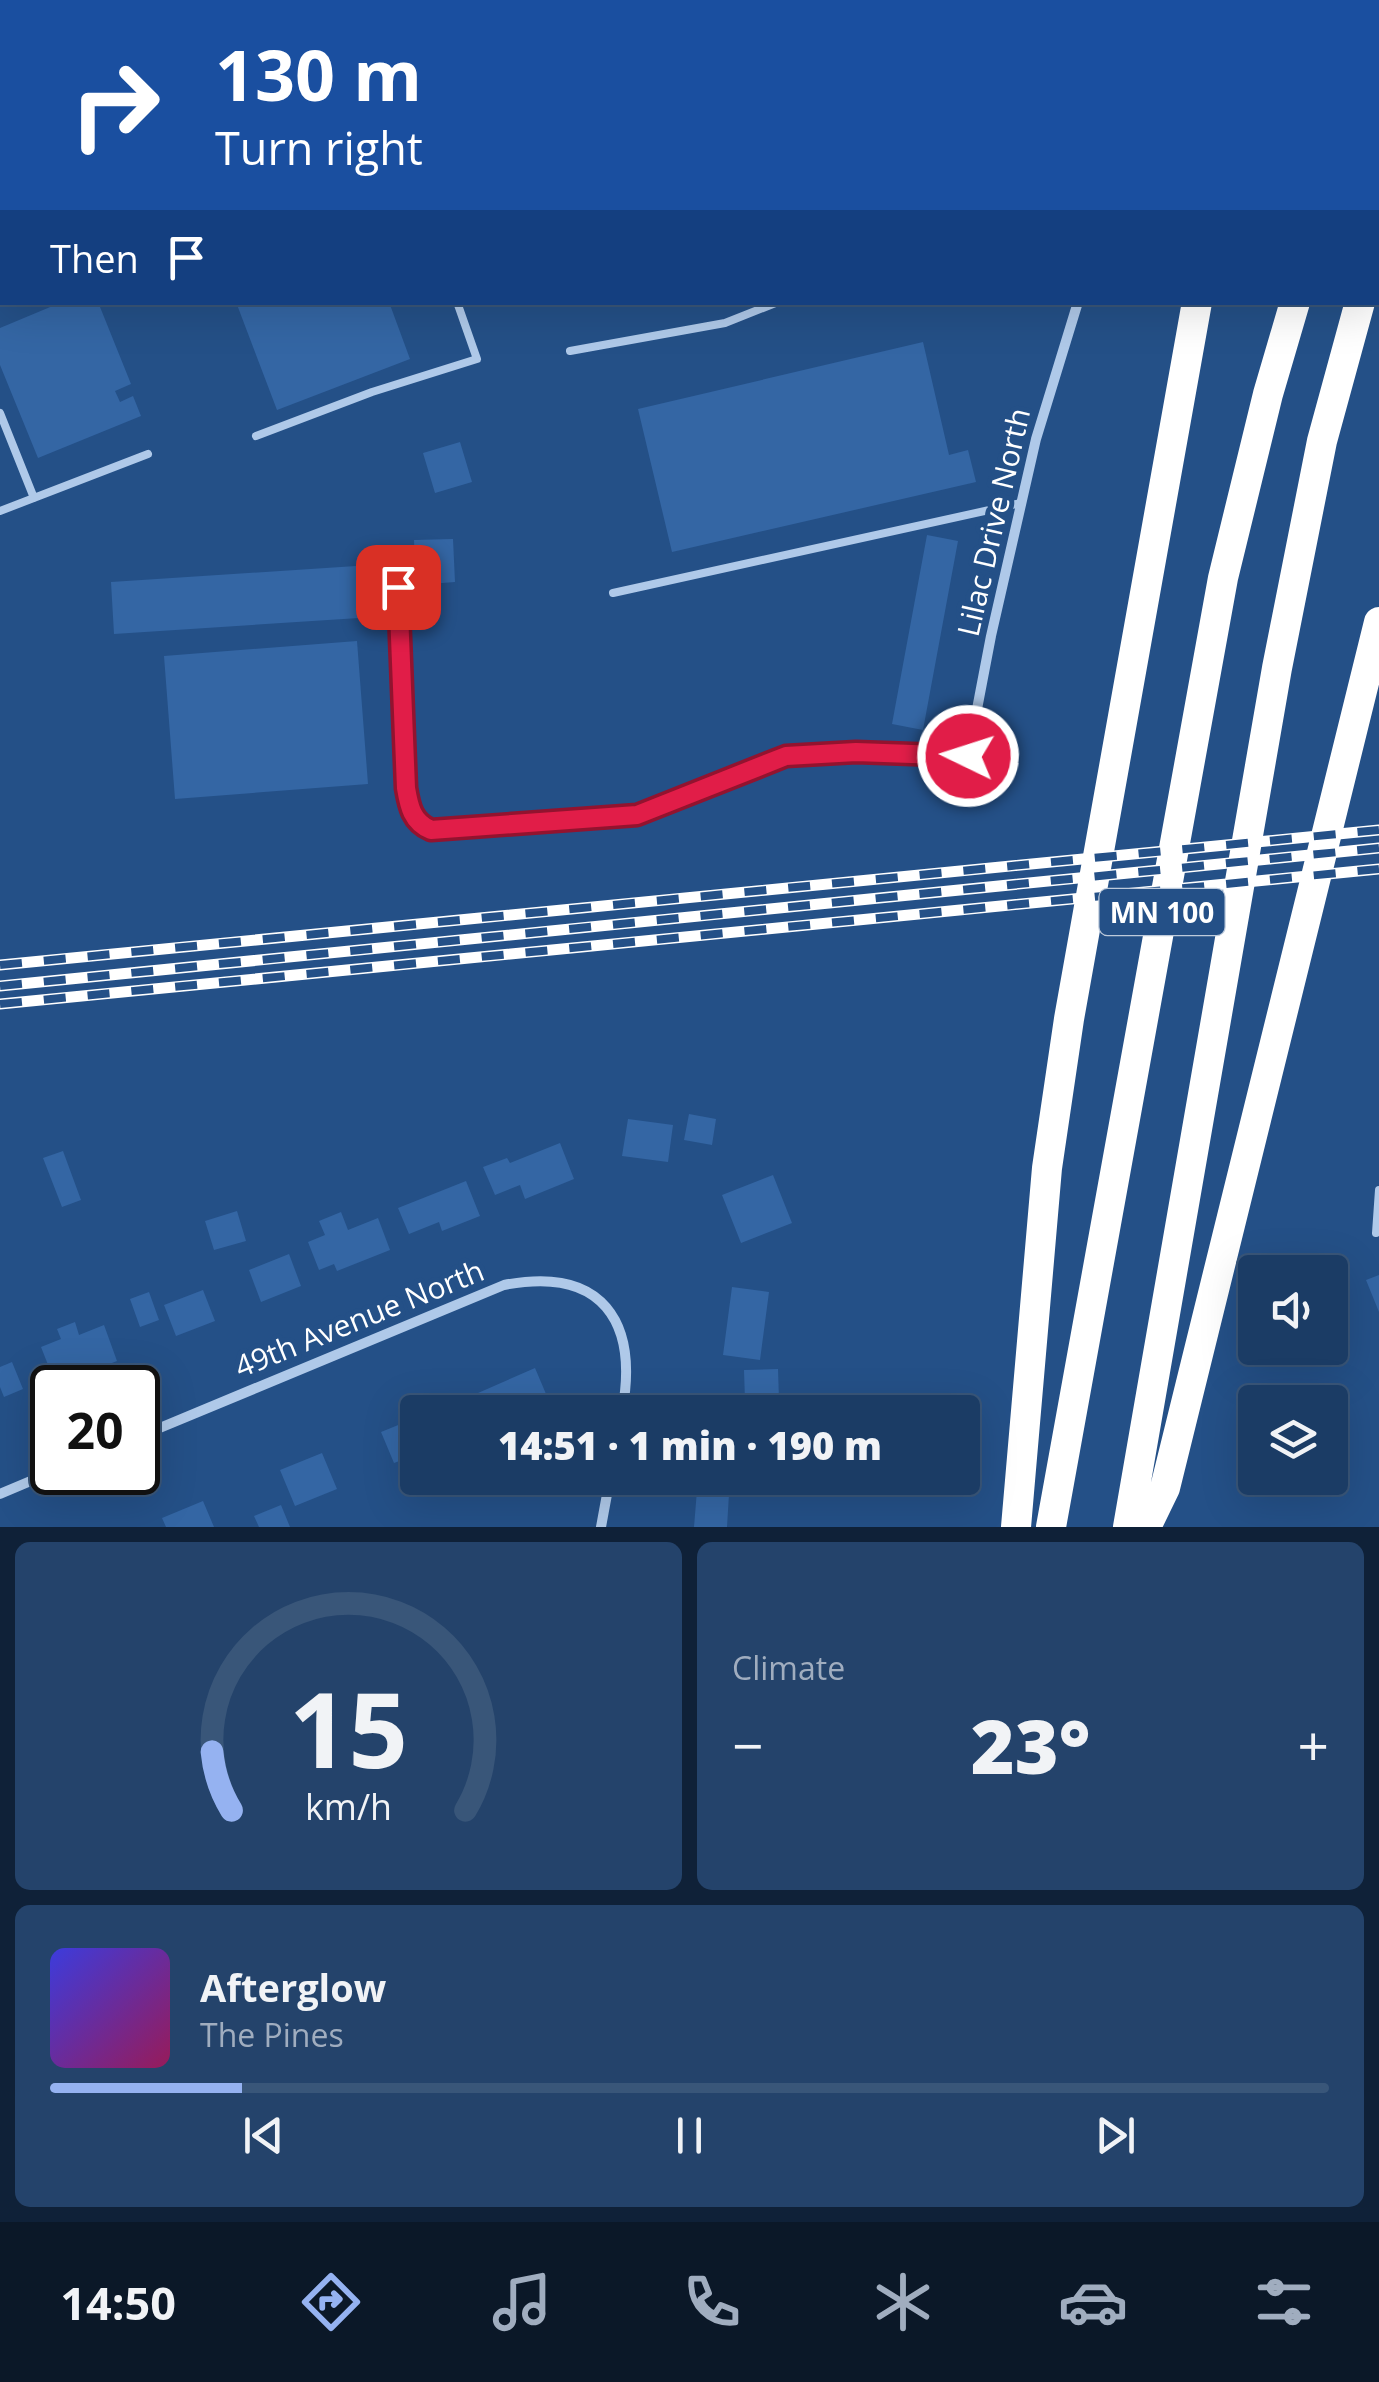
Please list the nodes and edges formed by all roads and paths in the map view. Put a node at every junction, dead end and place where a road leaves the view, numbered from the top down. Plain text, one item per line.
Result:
1 (458, 305) edge
2 (770, 305) edge
3 (1077, 305) edge
4 (1196, 305) edge
5 (1294, 305) edge
6 (1359, 305) edge
7 (570, 351) dead end
8 (0, 412) edge
9 (256, 436) dead end
10 (148, 454) dead end
11 (34, 498) junction
12 (1021, 503) junction
13 (0, 511) edge
14 (398, 587) dead end
15 (613, 593) dead end
16 (1379, 622) edge
17 (968, 756) joint
18 (1379, 1190) edge
19 (1376, 1233) dead end
20 (625, 1395) edge
21 (160, 1427) edge
22 (30, 1481) edge
23 (0, 1494) edge
24 (607, 1495) edge
25 (600, 1527) edge
26 (1016, 1527) edge
27 (1052, 1527) edge
28 (1128, 1527) edge
29 (1146, 1527) edge

1 - 9 lane
2 - 7 lane
3 - 12 street, Lilac Drive North
4 - 26 highway
5 - 27 highway, MN 100
6 - 28 highway, MN 100
8 - 11 lane
10 - 11 lane
11 - 13 lane
12 - 15 lane
12 - 17 street, Lilac Drive North
14 - 17 lane
16 - 29 highway
18 - 19 lane
20 - 21 street, 49th Avenue North
22 - 23 street
24 - 25 street

